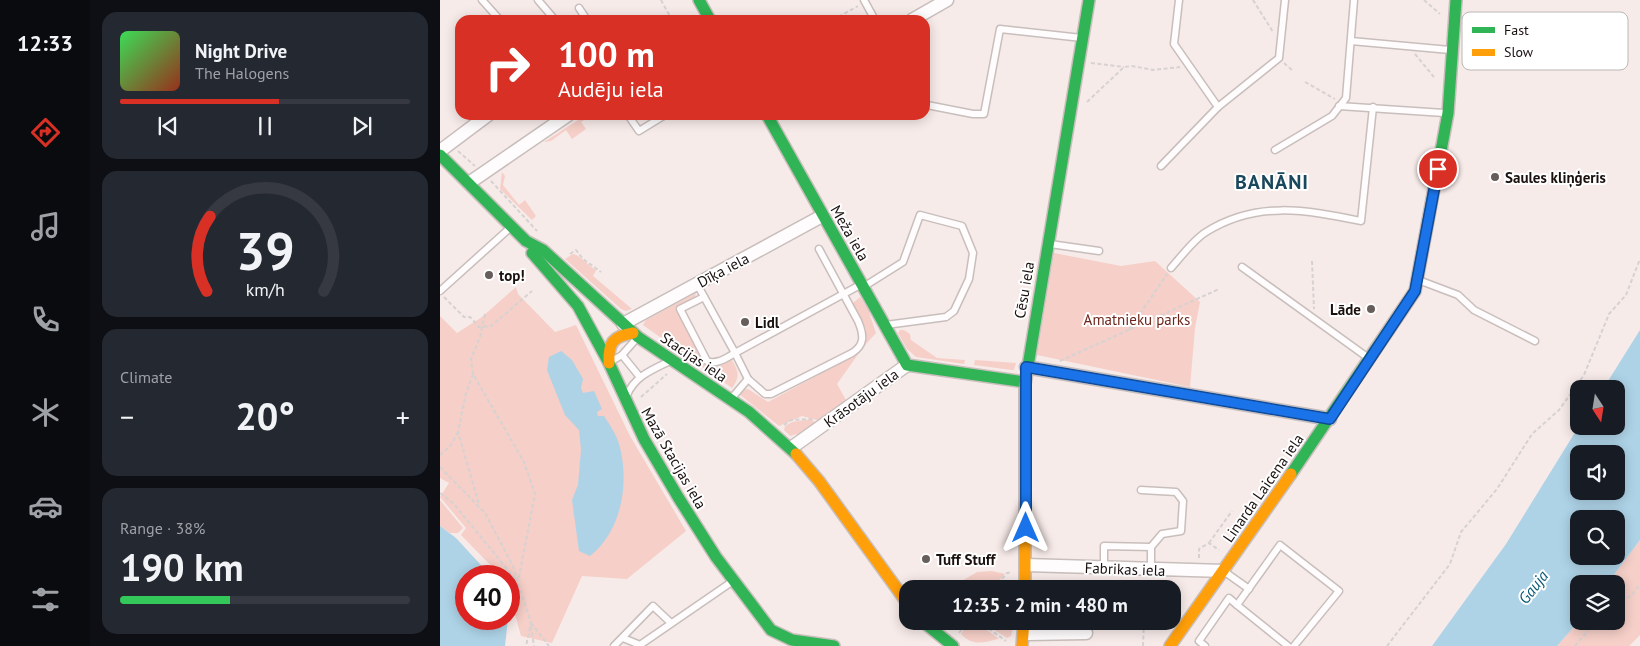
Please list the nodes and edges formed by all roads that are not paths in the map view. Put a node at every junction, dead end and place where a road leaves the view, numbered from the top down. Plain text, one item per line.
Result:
1 (482, 0) edge
2 (538, 0) edge
3 (699, 0) edge
4 (947, 0) edge
5 (1089, 0) edge
6 (1179, 0) edge
7 (1285, 0) edge
8 (1354, 0) edge
9 (1456, 0) edge
10 (864, 1) edge
11 (580, 8) dead end
12 (496, 15) edge
13 (551, 15) edge
14 (584, 15) edge
15 (707, 15) edge
16 (872, 15) edge
17 (921, 15) edge
18 (1083, 38) junction
19 (1351, 42) junction
20 (1454, 51) junction
21 (1341, 105) junction
22 (930, 106) edge
23 (1218, 108) junction
24 (1373, 108) junction
25 (1448, 113) junction
26 (482, 120) edge
27 (561, 120) edge
28 (631, 120) edge
29 (657, 120) edge
30 (770, 120) edge
31 (1275, 150) dead end
32 (440, 153) edge
33 (1161, 166) dead end
34 (469, 183) junction
35 (822, 216) junction
36 (511, 227) junction
37 (526, 241) junction
38 (1048, 244) junction
39 (819, 249) dead end
40 (1099, 251) dead end
41 (1242, 267) dead end
42 (1171, 268) road end
43 (550, 273) junction
44 (1417, 279) junction
45 (697, 284) junction
46 (865, 284) junction
47 (440, 292) edge
48 (843, 294) junction
49 (704, 296) junction
50 (623, 324) junction
51 (885, 325) junction
52 (636, 335) junction
53 (1535, 341) dead end
54 (735, 353) junction
55 (622, 355) junction
56 (1370, 359) junction
57 (609, 363) junction
58 (672, 365) junction
59 (907, 365) junction
60 (1026, 367) junction
61 (639, 376) junction
62 (748, 379) junction
63 (1025, 382) junction
64 (730, 399) junction
65 (630, 400) junction
66 (1330, 419) junction
67 (794, 457) junction
68 (1140, 490) dead end
69 (1151, 547) junction
70 (1026, 565) junction
71 (1104, 568) junction
72 (1151, 569) junction
73 (1224, 571) junction
74 (734, 580) junction
75 (1025, 580) edge
76 (1249, 588) junction
77 (899, 592) edge
78 (1238, 604) junction
79 (671, 623) junction
80 (936, 630) edge
81 (1024, 630) edge
82 (1025, 630) edge
83 (1040, 630) edge
84 (776, 632) junction
85 (1086, 633) dead end
86 (623, 638) junction
87 (955, 642) edge
88 (789, 643) edge
89 (1009, 643) edge
90 (614, 646) edge
91 (777, 646) edge
92 (834, 646) edge
93 (1022, 646) edge
94 (1170, 646) edge
95 (1205, 646) edge
96 (1288, 646) edge
97 (1294, 646) edge

1 - 12 lane
2 - 13 lane
3 - 15 main road
4 - 17 street
5 - 18 main road, Cēsu iela
6 - 23 lane
7 - 23 lane
8 - 19 lane
9 - 20 main road, Linarda Laicena iela
10 - 16 lane
11 - 14 lane
18 - 22 lane
18 - 38 main road, Cēsu iela
19 - 20 lane
19 - 21 lane
20 - 25 main road, Linarda Laicena iela
21 - 24 lane
21 - 31 lane
23 - 33 lane
24 - 25 lane
24 - 42 lane
25 - 44 main road, Linarda Laicena iela
26 - 32 street
27 - 34 street
28 - 29 lane
30 - 35 main road, Meža iela
32 - 34 main road, Stacijas iela
34 - 36 main road, Stacijas iela
35 - 45 street, Dīķa iela
35 - 46 main road, Meža iela
36 - 37 main road, Stacijas iela
36 - 47 lane
37 - 43 main road, Mazā Stacijas iela
37 - 50 main road, Stacijas iela
38 - 40 lane
38 - 60 main road, Cēsu iela
39 - 48 lane
41 - 56 lane
43 - 50 main road
43 - 57 main road, Mazā Stacijas iela
44 - 53 lane
44 - 56 main road, Linarda Laicena iela
45 - 49 lane
45 - 50 street, Dīķa iela
46 - 48 lane
46 - 51 main road, Meža iela
46 - 51 lane
48 - 54 lane
48 - 62 lane
49 - 54 lane
49 - 54 lane
50 - 52 main road, Stacijas iela
51 - 59 main road, Meža iela
52 - 55 lane
52 - 57 main road
52 - 58 main road, Stacijas iela
54 - 62 lane
55 - 57 lane
55 - 61 lane
56 - 66 main road, Linarda Laicena iela
57 - 65 main road, Mazā Stacijas iela
58 - 61 lane
58 - 64 main road, Stacijas iela
59 - 63 main road, Krāsotāju iela
59 - 67 street, Krāsotāju iela
60 - 63 main road, Cēsu iela
60 - 66 street
61 - 65 lane
62 - 64 lane
63 - 70 main road, Cēsu iela
64 - 67 main road, Stacijas iela
65 - 74 main road, Mazā Stacijas iela
66 - 73 main road, Linarda Laicena iela
67 - 77 main road, Stacijas iela
68 - 69 lane
69 - 71 lane
69 - 72 lane
70 - 71 street, Fabrikas iela
70 - 75 main road, Cēsu iela
71 - 72 street, Fabrikas iela
72 - 73 street, Fabrikas iela
73 - 76 lane
73 - 94 main road, Linarda Laicena iela
74 - 79 lane
74 - 84 main road, Mazā Stacijas iela
76 - 78 lane
76 - 97 lane
78 - 95 lane
78 - 96 lane
79 - 86 lane
79 - 86 lane
80 - 87 main road
81 - 89 main road
82 - 93 main road
83 - 85 street
84 - 88 main road, Mazā Stacijas iela
84 - 91 street
86 - 90 lane
88 - 92 main road, Mazā Stacijas iela

